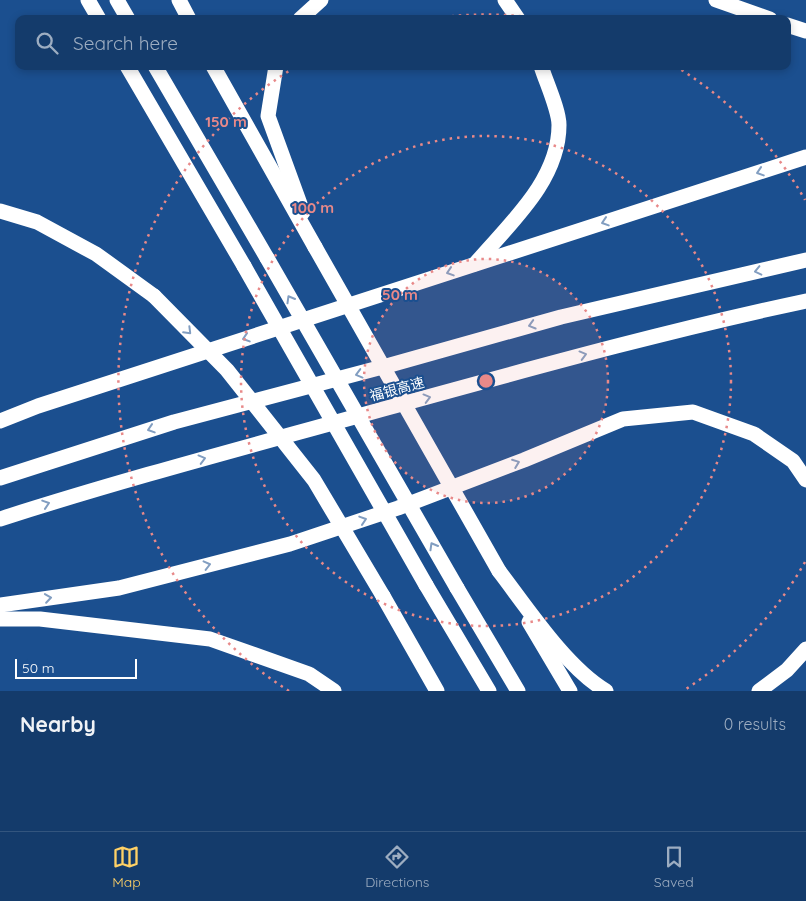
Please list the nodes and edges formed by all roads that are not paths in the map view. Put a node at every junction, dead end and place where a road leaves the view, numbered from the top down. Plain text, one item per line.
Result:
1 (88, 0) edge
2 (117, 0) edge
3 (179, 0) edge
4 (321, 0) edge
5 (505, 0) edge
6 (716, 0) edge
7 (97, 15) edge
8 (126, 15) edge
9 (187, 15) edge
10 (304, 15) edge
11 (515, 15) edge
12 (759, 15) edge
13 (791, 25) edge
14 (806, 31) edge
15 (128, 70) edge
16 (157, 70) edge
17 (215, 70) edge
18 (275, 70) edge
19 (543, 70) edge
20 (806, 157) edge
21 (0, 210) edge
22 (315, 247) junction
23 (806, 260) edge
24 (475, 264) junction
25 (806, 301) edge
26 (0, 421) edge
27 (0, 478) edge
28 (806, 480) edge
29 (0, 520) edge
30 (499, 571) junction
31 (0, 604) edge
32 (0, 619) edge
33 (806, 649) edge
34 (334, 691) edge
35 (438, 691) edge
36 (489, 691) edge
37 (518, 691) edge
38 (570, 691) edge
39 (606, 691) edge
40 (760, 691) edge

1 - 7 highway
2 - 8 highway
3 - 9 highway
4 - 10 highway
5 - 11 highway
6 - 12 highway
13 - 14 highway
15 - 36 highway, bridge
37 -> 16 highway, bridge
17 - 22 highway
18 - 22 highway
19 - 24 highway
20 -> 24 highway
21 -> 35 highway, bridge
22 - 30 highway, bridge
23 -> 27 highway, 福银高速
24 -> 26 highway
29 -> 25 highway, 福银高速
31 -> 28 highway
30 - 38 highway
30 - 39 highway
32 - 34 highway
33 - 40 highway

